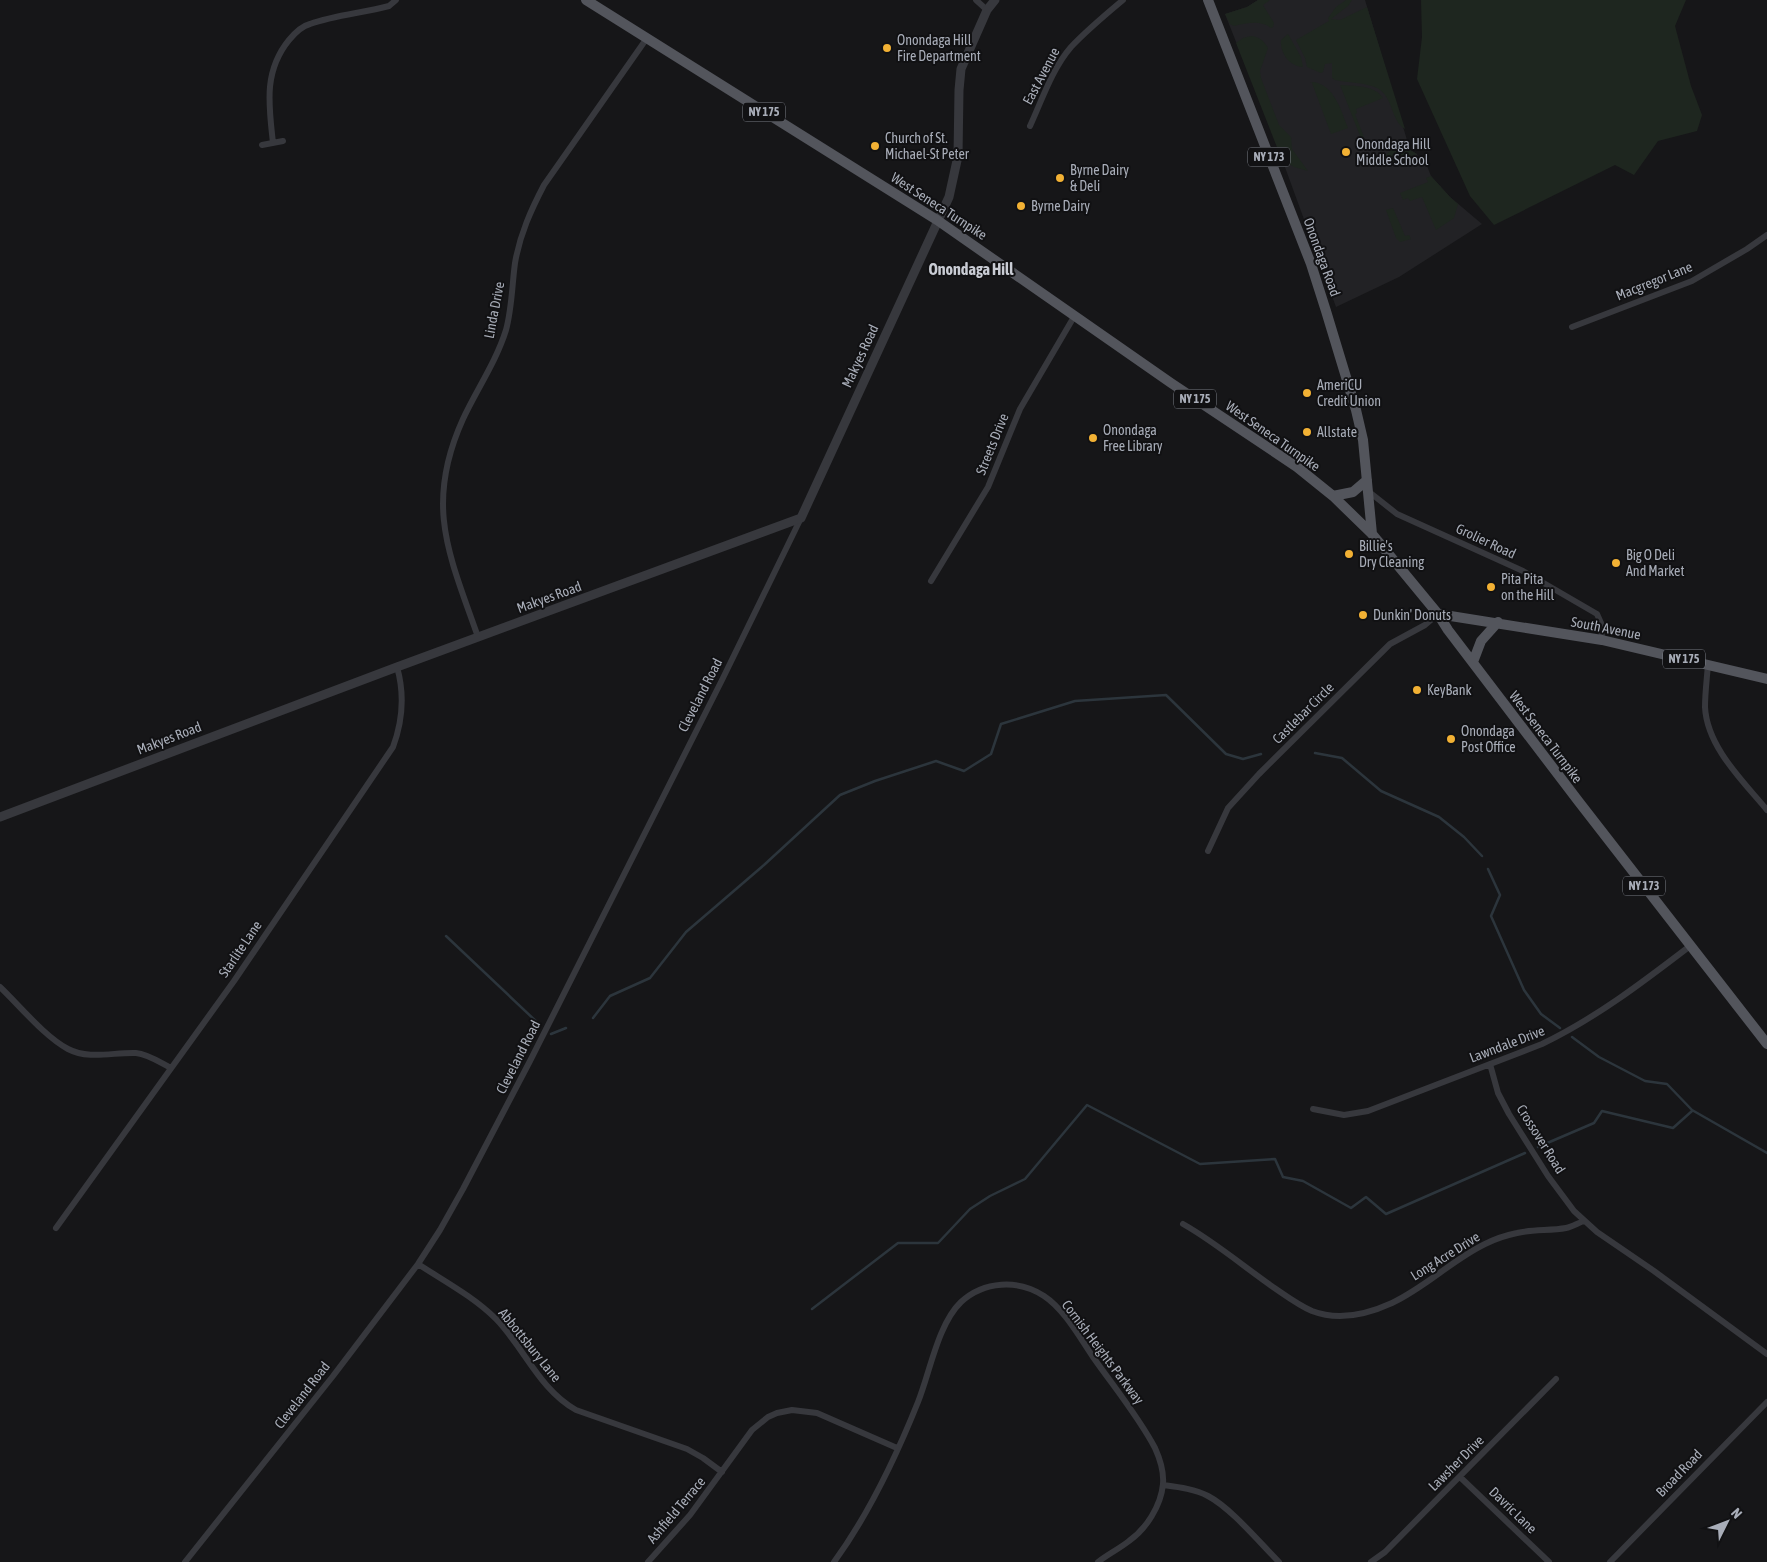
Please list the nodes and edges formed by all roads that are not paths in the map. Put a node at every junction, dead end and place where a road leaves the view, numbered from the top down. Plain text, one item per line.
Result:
1 (396, 0) edge
2 (586, 0) edge
3 (976, 0) edge
4 (994, 0) edge
5 (1123, 0) edge
6 (1208, 0) edge
7 (987, 10) junction
8 (646, 38) junction
9 (1030, 126) dead end
10 (283, 141) dead end
11 (273, 143) junction
12 (262, 145) dead end
13 (937, 220) junction
14 (1767, 235) edge
15 (1075, 315) junction
16 (1572, 327) dead end
17 (1367, 480) junction
18 (1368, 491) junction
19 (1333, 496) junction
20 (800, 518) junction
21 (1372, 534) junction
22 (932, 581) dead end
23 (1438, 614) junction
24 (1498, 622) junction
25 (478, 637) junction
26 (1602, 640) junction
27 (1472, 662) junction
28 (1708, 664) junction
29 (396, 667) junction
30 (1767, 679) edge
31 (1767, 810) edge
32 (0, 817) edge
33 (1208, 851) dead end
34 (1690, 946) junction
35 (0, 986) edge
36 (1767, 1044) edge
37 (1490, 1064) junction
38 (171, 1068) junction
39 (1312, 1109) dead end
40 (1584, 1221) junction
41 (1183, 1224) dead end
42 (56, 1228) dead end
43 (418, 1264) junction
44 (1767, 1354) edge
45 (1556, 1379) dead end
46 (1766, 1404) edge
47 (629, 1429) joint
48 (897, 1448) junction
49 (722, 1472) junction
50 (1460, 1477) junction
51 (1163, 1485) junction
52 (186, 1562) edge
53 (648, 1562) edge
54 (834, 1562) edge
55 (1098, 1562) edge
56 (1279, 1562) edge
57 (1372, 1562) edge
58 (1549, 1562) edge
59 (1610, 1562) edge

1 - 11 street
2 - 8 main road, West Seneca Turnpike / NY 175
3 - 7 street
4 - 7 street, Makyes Road
5 - 9 street, East Avenue
6 - 17 main road, Onondaga Road / NY 173
7 - 13 street, Makyes Road
8 - 13 main road, West Seneca Turnpike / NY 175
8 - 25 street, Linda Drive
10 - 11 street
11 - 12 street
13 - 15 main road, West Seneca Turnpike / NY 175
13 - 20 street, Makyes Road
14 - 16 street, Macgregor Lane
15 - 19 main road, West Seneca Turnpike / NY 175
15 - 22 street, Streets Drive
17 - 18 main road, Onondaga Road / NY 173
17 - 19 main road
18 - 21 main road, Onondaga Road / NY 173
18 - 26 street, Grolier Road
19 - 21 main road, West Seneca Turnpike / NY 175
20 - 25 street, Makyes Road
20 - 43 street, Cleveland Road
21 - 23 main road, West Seneca Turnpike / NY 173
23 - 24 main road, South Avenue / NY 175
23 - 27 main road, West Seneca Turnpike / NY 173
23 - 33 street, Castlebar Circle
24 - 26 main road, South Avenue / NY 175
24 - 27 main road
25 - 29 street, Makyes Road
26 - 28 main road, South Avenue / NY 175
27 - 34 main road, West Seneca Turnpike / NY 173
28 - 30 main road, South Avenue / NY 175
28 - 31 street
29 - 32 street, Makyes Road
29 - 38 street, Starlite Lane
34 - 36 main road, West Seneca Turnpike / NY 173
34 - 37 street, Lawndale Drive
35 - 38 street
37 - 39 street, Lawndale Drive
37 - 40 street, Crossover Road
38 - 42 street, Starlite Lane
40 - 41 street, Long Acre Drive
40 - 44 street
43 - 47 street, Abbottsbury Lane
43 - 52 street, Cleveland Road
45 - 50 street, Lawsher Drive
46 - 59 street, Broad Road
47 - 49 street, Ashfield Terrace
48 - 49 street, Ashfield Terrace
48 - 51 street, Cornish Heights Parkway
48 - 54 street, Cornish Heights Parkway
49 - 53 street, Ashfield Terrace
50 - 57 street, Lawsher Drive
50 - 58 street, Davric Lane
51 - 55 street, Cornish Heights Parkway
51 - 56 street

